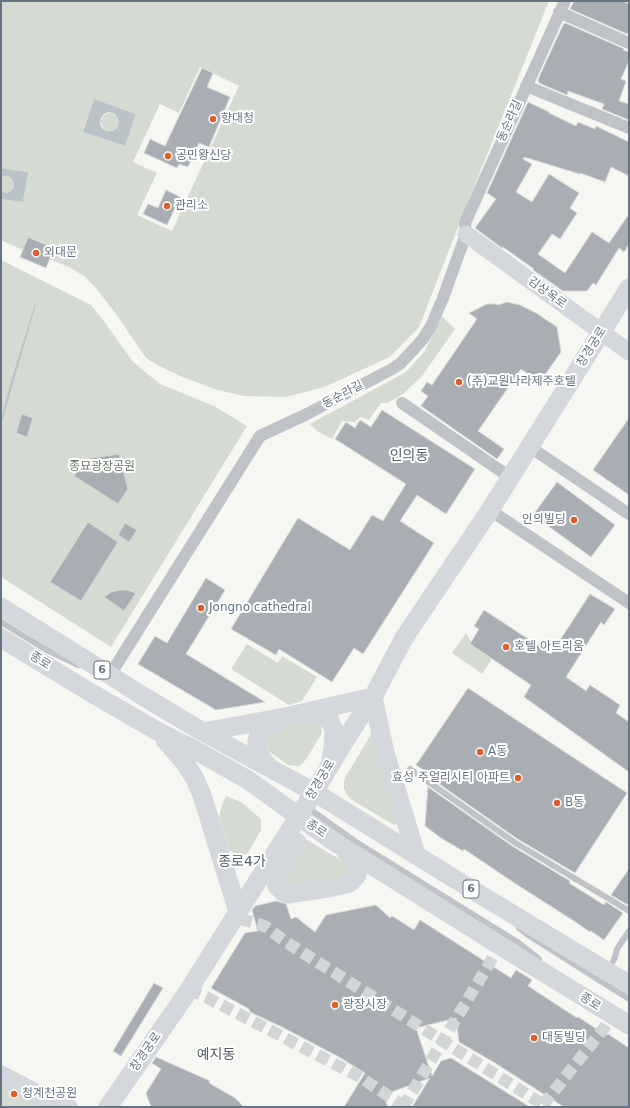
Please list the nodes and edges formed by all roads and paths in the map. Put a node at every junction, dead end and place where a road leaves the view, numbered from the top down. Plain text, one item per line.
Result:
1 (564, 1) edge
2 (559, 12) junction
3 (629, 43) edge
4 (526, 86) junction
5 (629, 128) edge
6 (466, 234) junction
7 (629, 288) edge
8 (602, 332) junction
9 (629, 352) edge
10 (629, 358) edge
11 (402, 403) dead end
12 (530, 446) junction
13 (511, 478) junction
14 (490, 510) junction
15 (629, 514) edge
16 (629, 603) edge
17 (1, 607) edge
18 (1, 622) edge
19 (1, 633) edge
20 (1, 638) edge
21 (33, 657) junction
22 (86, 669) dead end
23 (101, 674) junction
24 (373, 697) junction
25 (159, 732) junction
26 (203, 732) junction
27 (268, 766) junction
28 (329, 766) junction
29 (410, 769) dead end
30 (248, 780) junction
31 (283, 797) dead end
32 (305, 809) junction
33 (333, 841) junction
34 (416, 854) junction
35 (471, 889) junction
36 (629, 911) edge
37 (238, 912) junction
38 (511, 921) dead end
39 (517, 926) dead end
40 (629, 932) edge
41 (543, 963) dead end
42 (549, 968) dead end
43 (608, 972) junction
44 (629, 984) edge
45 (629, 999) edge
46 (595, 1004) junction
47 (629, 1025) edge
48 (1, 1075) edge
49 (68, 1107) edge
50 (108, 1107) edge

1 - 2 street, 동순라길
2 - 3 street
2 - 4 street, 동순라길
4 - 5 street, 동순라길
4 - 6 street, 동순라길
6 - 8 street, 김상옥로
6 - 23 street, 동순라길
7 - 8 main road, 창경궁로
8 - 9 street, 김상옥로
8 - 10 street
8 - 12 main road, 창경궁로
11 - 13 street
12 - 13 main road, 창경궁로
12 - 15 street
13 - 14 main road, 창경궁로
14 - 16 street
14 - 24 main road, 창경궁로
17 - 23 main road, 종로 / 6
18 - 22 lane
19 - 21 lane
20 - 21 main road, 종로 / 6
21 - 25 main road, 종로 / 6
23 - 26 main road, 종로 / 6
24 - 26 main road
24 - 28 main road, 창경궁로
24 - 34 main road
25 - 30 main road, 종로 / 6
25 - 37 main road
26 - 27 main road, 종로 / 6
27 - 28 main road
27 - 32 main road, 종로 / 6
28 - 32 main road, 창경궁로
29 - 36 lane
30 - 31 lane
30 - 32 main road, 종로 / 6
32 - 33 main road, 종로 / 6
32 - 33 main road
32 - 34 main road, 종로 / 6
32 - 37 main road, 창경궁로
32 - 41 lane
33 - 46 main road, 종로 / 6
34 - 35 main road, 종로 / 6
35 - 38 lane
35 - 43 main road, 종로 / 6
37 - 50 main road, 창경궁로
39 - 45 lane
40 - 43 lane
42 - 46 lane
43 - 44 main road, 종로 / 6
46 - 47 main road, 종로 / 6
48 - 49 main road

